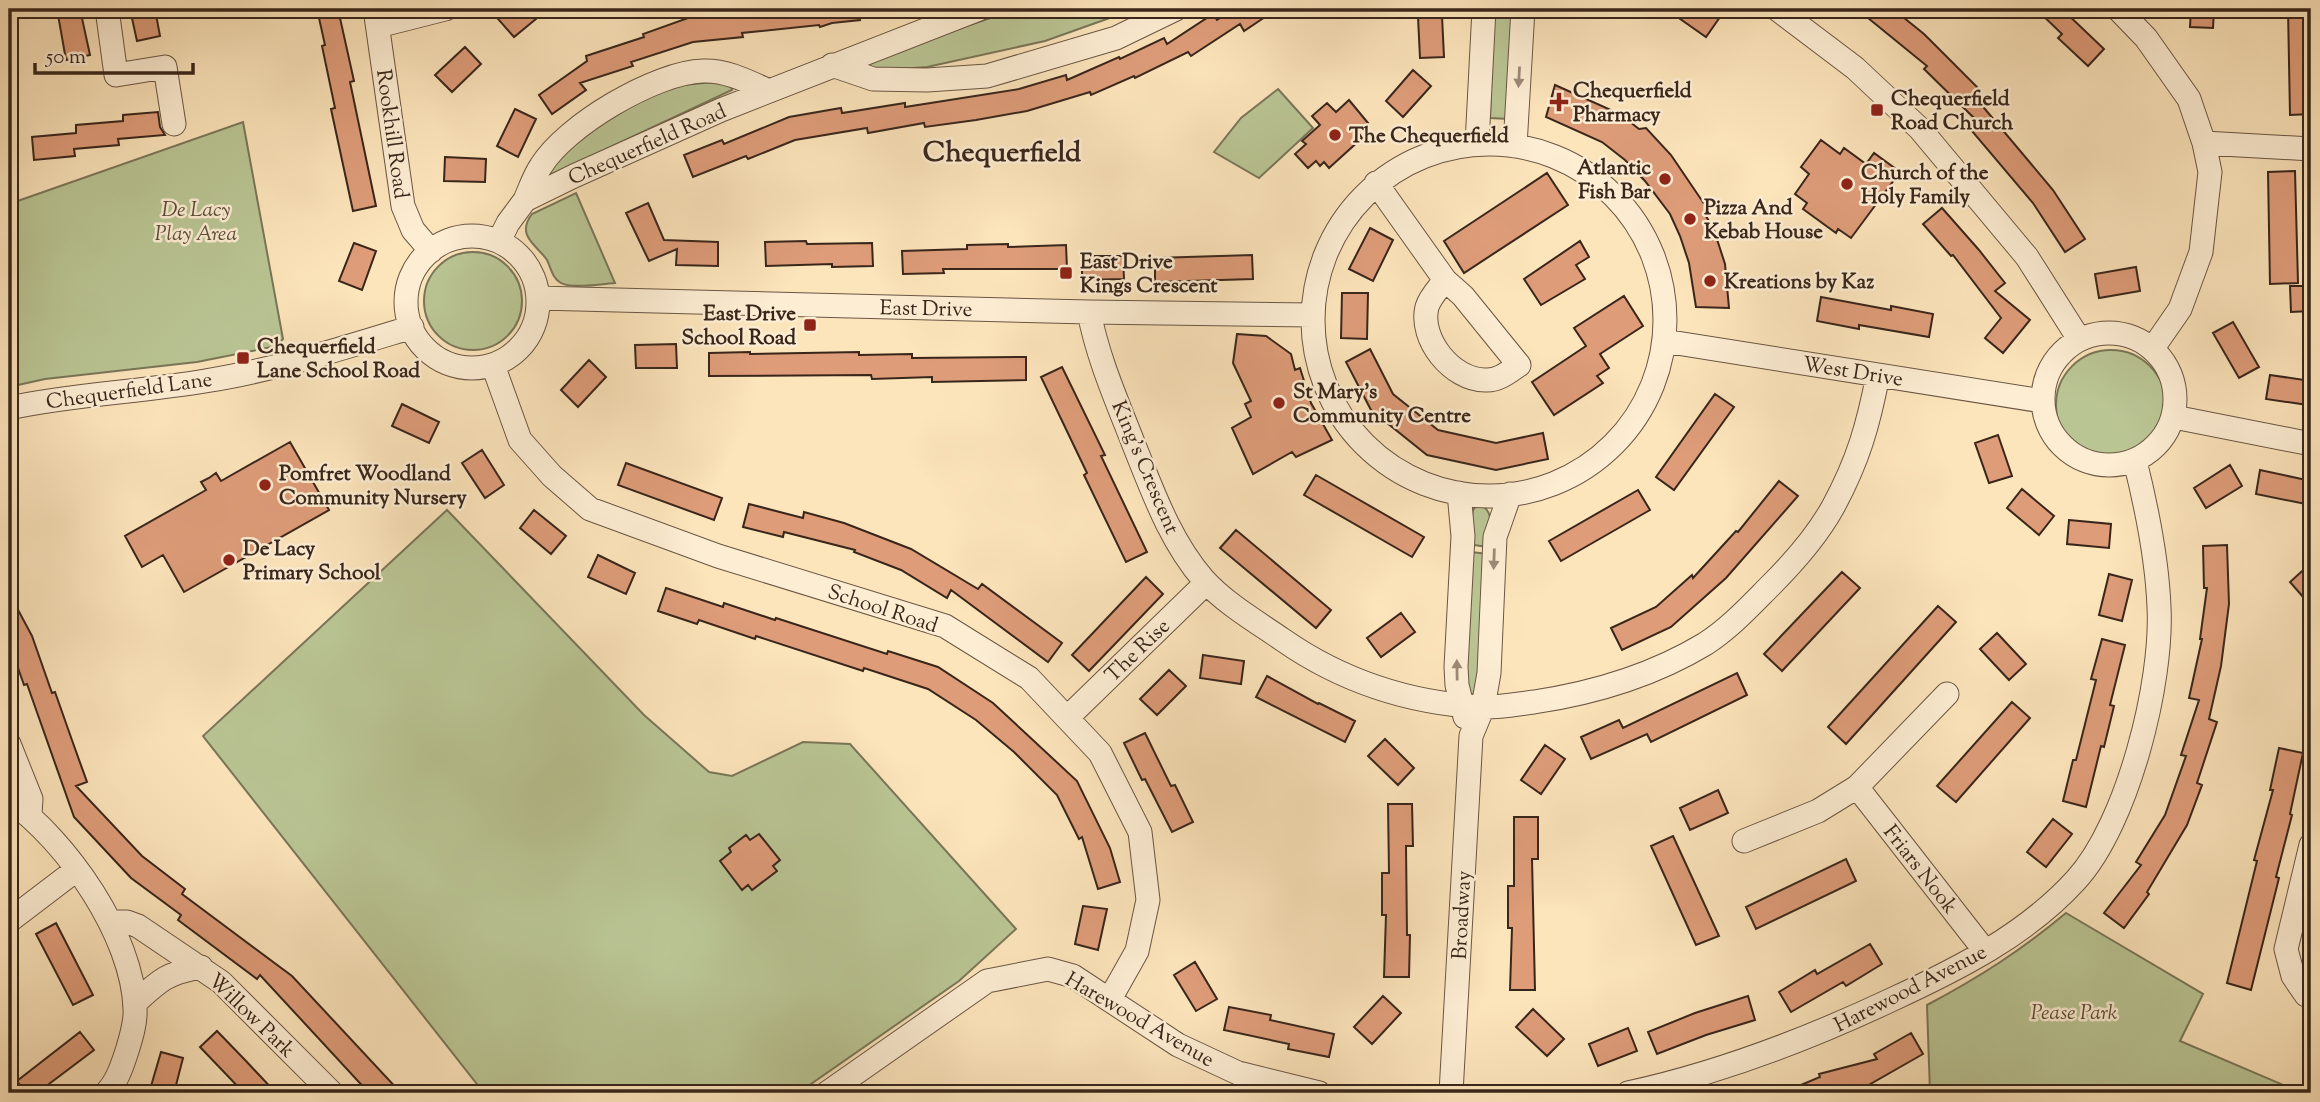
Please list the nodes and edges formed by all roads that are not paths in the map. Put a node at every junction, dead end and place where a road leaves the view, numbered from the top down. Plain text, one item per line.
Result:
1 (107, 9) edge
2 (445, 9) edge
3 (979, 9) edge
4 (1176, 9) edge
5 (1484, 9) edge
6 (1523, 9) edge
7 (1777, 9) edge
8 (2118, 9) edge
9 (377, 17) edge
10 (832, 65) junction
11 (769, 91) junction
12 (174, 124) dead end
13 (2204, 143) junction
14 (1477, 144) junction
15 (1515, 146) junction
16 (2311, 149) edge
17 (1376, 183) junction
18 (525, 200) junction
19 (499, 241) junction
20 (431, 251) junction
21 (1445, 280) junction
22 (538, 298) junction
23 (1089, 312) junction
24 (1314, 315) junction
25 (412, 327) junction
26 (2079, 339) junction
27 (1664, 341) junction
28 (2153, 348) junction
29 (493, 365) junction
30 (1878, 375) junction
31 (2042, 401) junction
32 (9, 408) edge
33 (2174, 417) junction
34 (2311, 444) edge
35 (2135, 461) junction
36 (1459, 493) junction
37 (1510, 494) junction
38 (1206, 583) junction
39 (1947, 694) dead end
40 (1471, 706) junction
41 (1067, 718) junction
42 (9, 744) edge
43 (1857, 787) junction
44 (9, 800) edge
45 (30, 814) junction
46 (1744, 841) dead end
47 (2311, 845) edge
48 (76, 870) junction
49 (9, 921) edge
50 (111, 922) junction
51 (1985, 951) junction
52 (201, 967) junction
53 (2311, 997) edge
54 (1110, 999) junction
55 (135, 1003) junction
56 (1233, 1083) edge
57 (106, 1093) edge
58 (332, 1093) edge
59 (827, 1093) edge
60 (1319, 1093) edge
61 (1451, 1093) edge
62 (1628, 1093) edge

1 - 12 street
2 - 9 street
3 - 10 street, Chequerfield Road
4 - 10 street
5 - 14 street
6 -> 15 street
7 - 26 street
8 - 13 street
9 - 20 street, Rookhill Road
10 - 11 street, Chequerfield Road
11 - 18 street, Chequerfield Road
11 - 18 street, Chequerfield Road
13 - 16 street
13 - 28 street
14 - 15 street
14 - 17 street
15 - 27 street
17 - 21 street
17 - 24 street
18 - 19 street, Chequerfield Road
19 - 20 street
19 - 22 street
20 - 25 street
21 - 21 street
22 - 23 street, East Drive
22 - 29 street
23 - 24 street, East Drive
23 - 38 street, King's Crescent
24 - 36 street
25 - 29 street
25 - 32 street, Chequerfield Lane
26 - 28 street
26 - 31 street
27 - 30 street, West Drive
27 - 37 street
28 - 33 street
29 - 41 street, School Road
30 - 31 street, West Drive
30 - 40 street, King's Crescent
31 - 35 street
33 - 34 street
33 - 35 street
35 - 51 street, Harewood Avenue
36 - 37 street
40 -> 36 street, Broadway
37 -> 40 street, Broadway
38 - 40 street, King's Crescent
38 - 41 street, The Rise
39 - 43 street
40 - 61 street, Broadway
41 - 54 street, School Road
42 - 45 street
43 - 46 street
43 - 51 street, Friars Nook
44 - 45 street
45 - 48 street
47 - 53 street
48 - 49 street
48 - 50 street
50 - 52 street, Willow Park
50 - 55 street
51 - 62 street, Harewood Avenue
52 - 55 street, Willow Park
52 - 58 street, Willow Park
54 - 56 street, Harewood Avenue
54 - 59 street, Harewood Avenue
55 - 57 street
56 - 60 street, Harewood Avenue

